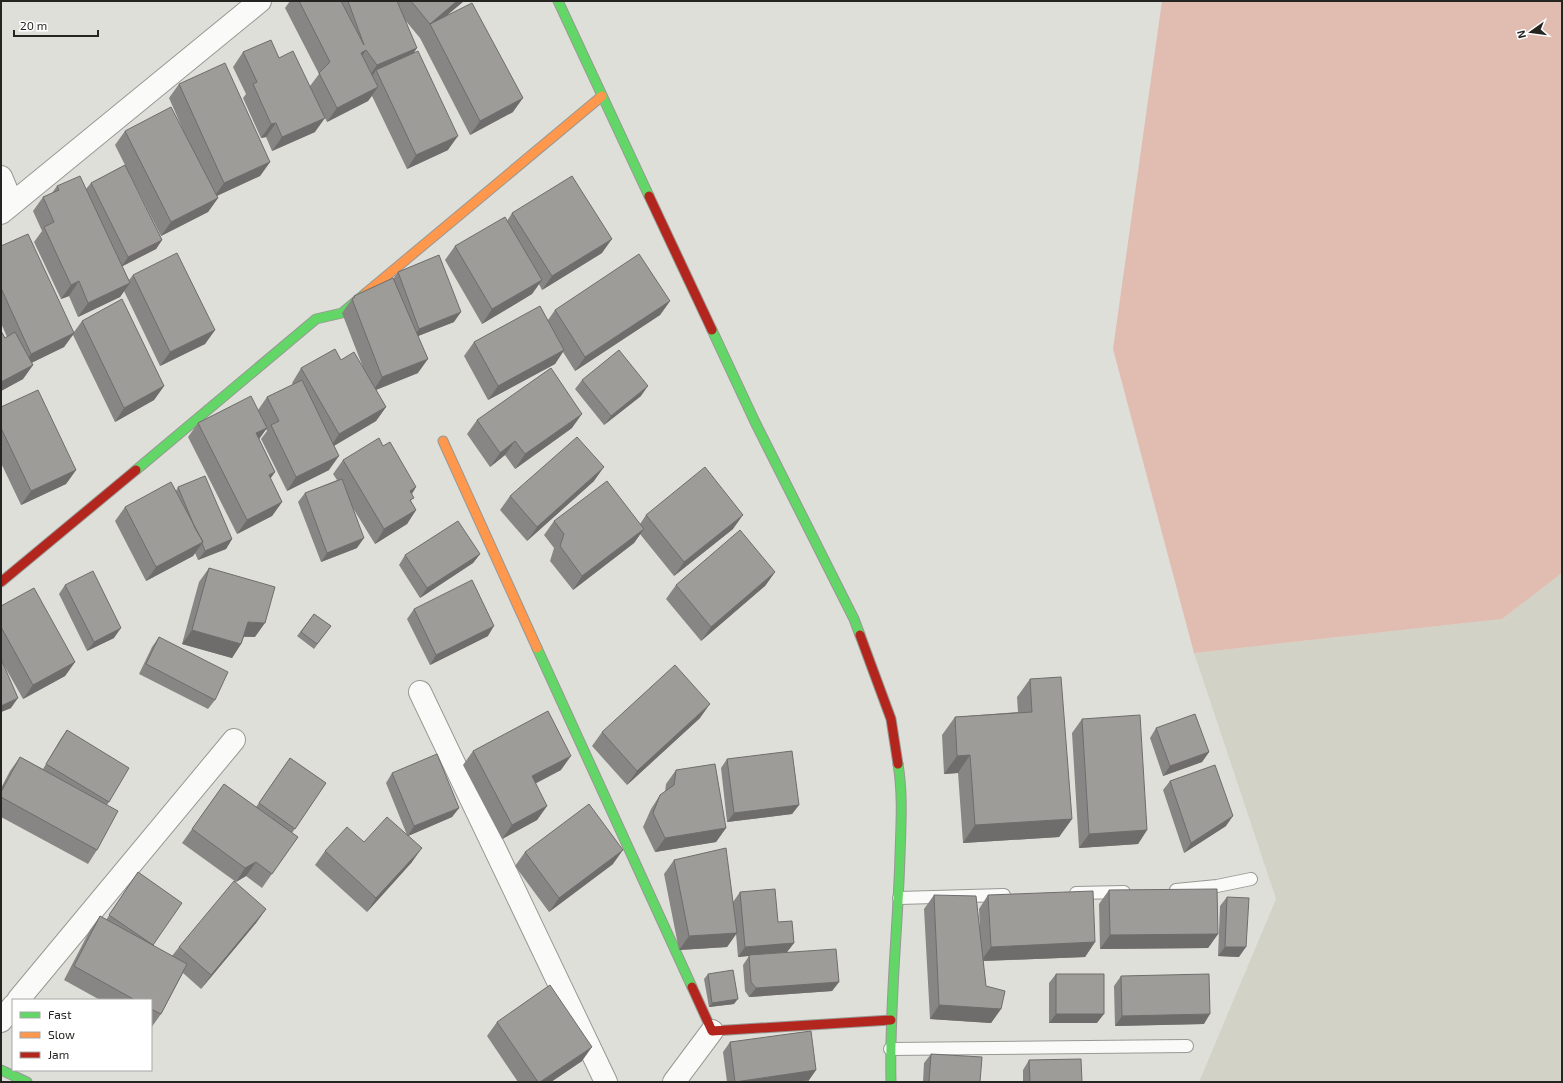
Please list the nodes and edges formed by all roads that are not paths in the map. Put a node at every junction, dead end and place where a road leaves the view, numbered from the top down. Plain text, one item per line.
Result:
1 (558, 1) edge
2 (248, 5) edge
3 (602, 96) junction
4 (1, 176) edge
5 (6, 208) edge
6 (442, 441) dead end
7 (1, 582) edge
8 (420, 692) dead end
9 (234, 740) dead end
10 (1251, 879) dead end
11 (1137, 891) edge
12 (1161, 891) edge
13 (1066, 893) edge
14 (1018, 895) edge
15 (899, 898) junction
16 (19, 999) edge
17 (12, 1007) edge
18 (891, 1020) junction
19 (1, 1021) edge
20 (712, 1031) junction
21 (1187, 1046) dead end
22 (890, 1049) junction
23 (1, 1070) edge
24 (27, 1082) edge
25 (606, 1082) edge
26 (674, 1082) edge
27 (891, 1082) edge

1 - 3 street
2 - 5 street
3 - 7 street
3 - 15 street
4 - 5 street
6 - 20 street
8 - 25 street
9 - 16 street
10 - 12 lane
11 - 13 lane
14 - 15 lane
15 - 18 street
17 - 19 street
18 - 20 street
18 - 22 street
20 - 26 street
21 - 22 lane
22 - 27 street
23 - 24 street

